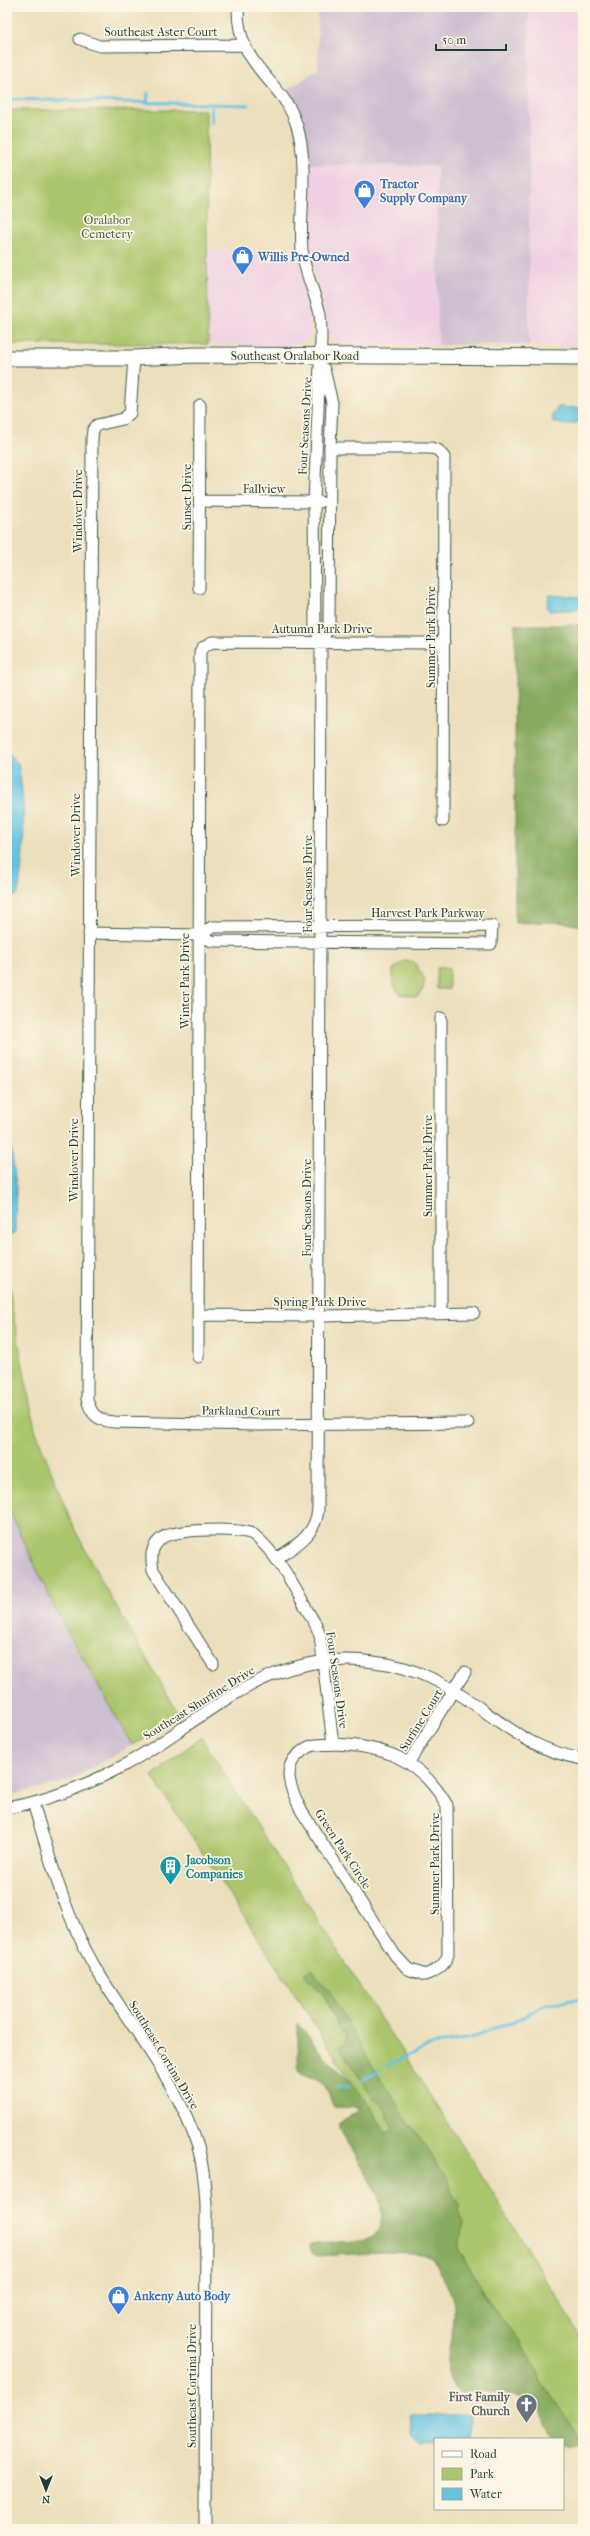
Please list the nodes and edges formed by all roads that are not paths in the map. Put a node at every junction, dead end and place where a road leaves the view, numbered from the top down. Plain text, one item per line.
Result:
1 (238, 7) edge
2 (80, 39) dead end
3 (244, 45) junction
4 (321, 355) junction
5 (583, 357) edge
6 (7, 358) edge
7 (134, 358) junction
8 (200, 405) dead end
9 (330, 448) junction
10 (200, 501) junction
11 (314, 502) junction
12 (329, 502) junction
13 (199, 588) dead end
14 (322, 641) junction
15 (444, 643) junction
16 (202, 648) joint
17 (443, 822) dead end
18 (320, 927) junction
19 (89, 933) junction
20 (198, 935) junction
21 (321, 944) junction
22 (441, 1018) dead end
23 (441, 1313) junction
24 (474, 1313) dead end
25 (198, 1315) junction
26 (320, 1316) junction
27 (87, 1339) joint
28 (198, 1357) dead end
29 (468, 1423) dead end
30 (318, 1424) junction
31 (276, 1560) junction
32 (323, 1661) junction
33 (213, 1664) dead end
34 (465, 1672) dead end
35 (454, 1691) junction
36 (333, 1744) junction
37 (583, 1759) edge
38 (409, 1762) junction
39 (34, 1803) junction
40 (7, 1808) edge
41 (425, 1975) joint
42 (205, 2529) edge

1 - 3 street
2 - 3 street, Southeast Aster Court
3 - 4 street
4 - 5 main road, Southeast Oralabor Road
4 - 7 main road, Southeast Oralabor Road
4 - 9 street, Four Seasons Drive
4 - 11 street, Four Seasons Drive
6 - 7 main road, Southeast Oralabor Road
7 - 19 street, Windover Drive
8 - 10 street, Sunset Drive
9 - 12 street, Four Seasons Drive
9 - 15 street, Summer Park Drive
10 - 11 street, Fallview
10 - 13 street, Sunset Drive
11 - 12 street, Fallview
11 - 14 street, Four Seasons Drive
12 - 14 street, Four Seasons Drive
14 - 15 street, Autumn Park Drive
14 - 16 street, Autumn Park Drive
14 - 18 street, Four Seasons Drive
15 - 17 street, Summer Park Drive
16 - 20 street, Winter Park Drive
18 - 20 street, Harvest Park Parkway
18 - 21 street, Four Seasons Drive
18 - 21 street, Harvest Park Parkway
19 - 20 street, Harvest Park Parkway
19 - 27 street, Windover Drive
20 - 21 street, Harvest Park Parkway
20 - 25 street, Winter Park Drive
21 - 26 street, Four Seasons Drive
22 - 23 street, Summer Park Drive
23 - 24 street, Spring Park Drive
23 - 26 street, Spring Park Drive
25 - 26 street, Spring Park Drive
25 - 28 street, Winter Park Drive
26 - 30 street, Four Seasons Drive
27 - 30 street, Parkland Court
29 - 30 street, Parkland Court
30 - 31 street, Four Seasons Drive
31 - 32 street, Four Seasons Drive
31 - 33 street
32 - 35 street, Southeast Shurfine Drive
32 - 36 street, Four Seasons Drive
32 - 39 street, Southeast Shurfine Drive
34 - 35 street, Surfine Court
35 - 37 street, Southeast Shurfine Drive
35 - 38 street, Surfine Court
36 - 38 street, Summer Park Drive
36 - 41 street, Green Park Circle
38 - 41 street, Summer Park Drive
39 - 40 street, Southeast Shurfine Drive
39 - 42 street, Southeast Cortina Drive

